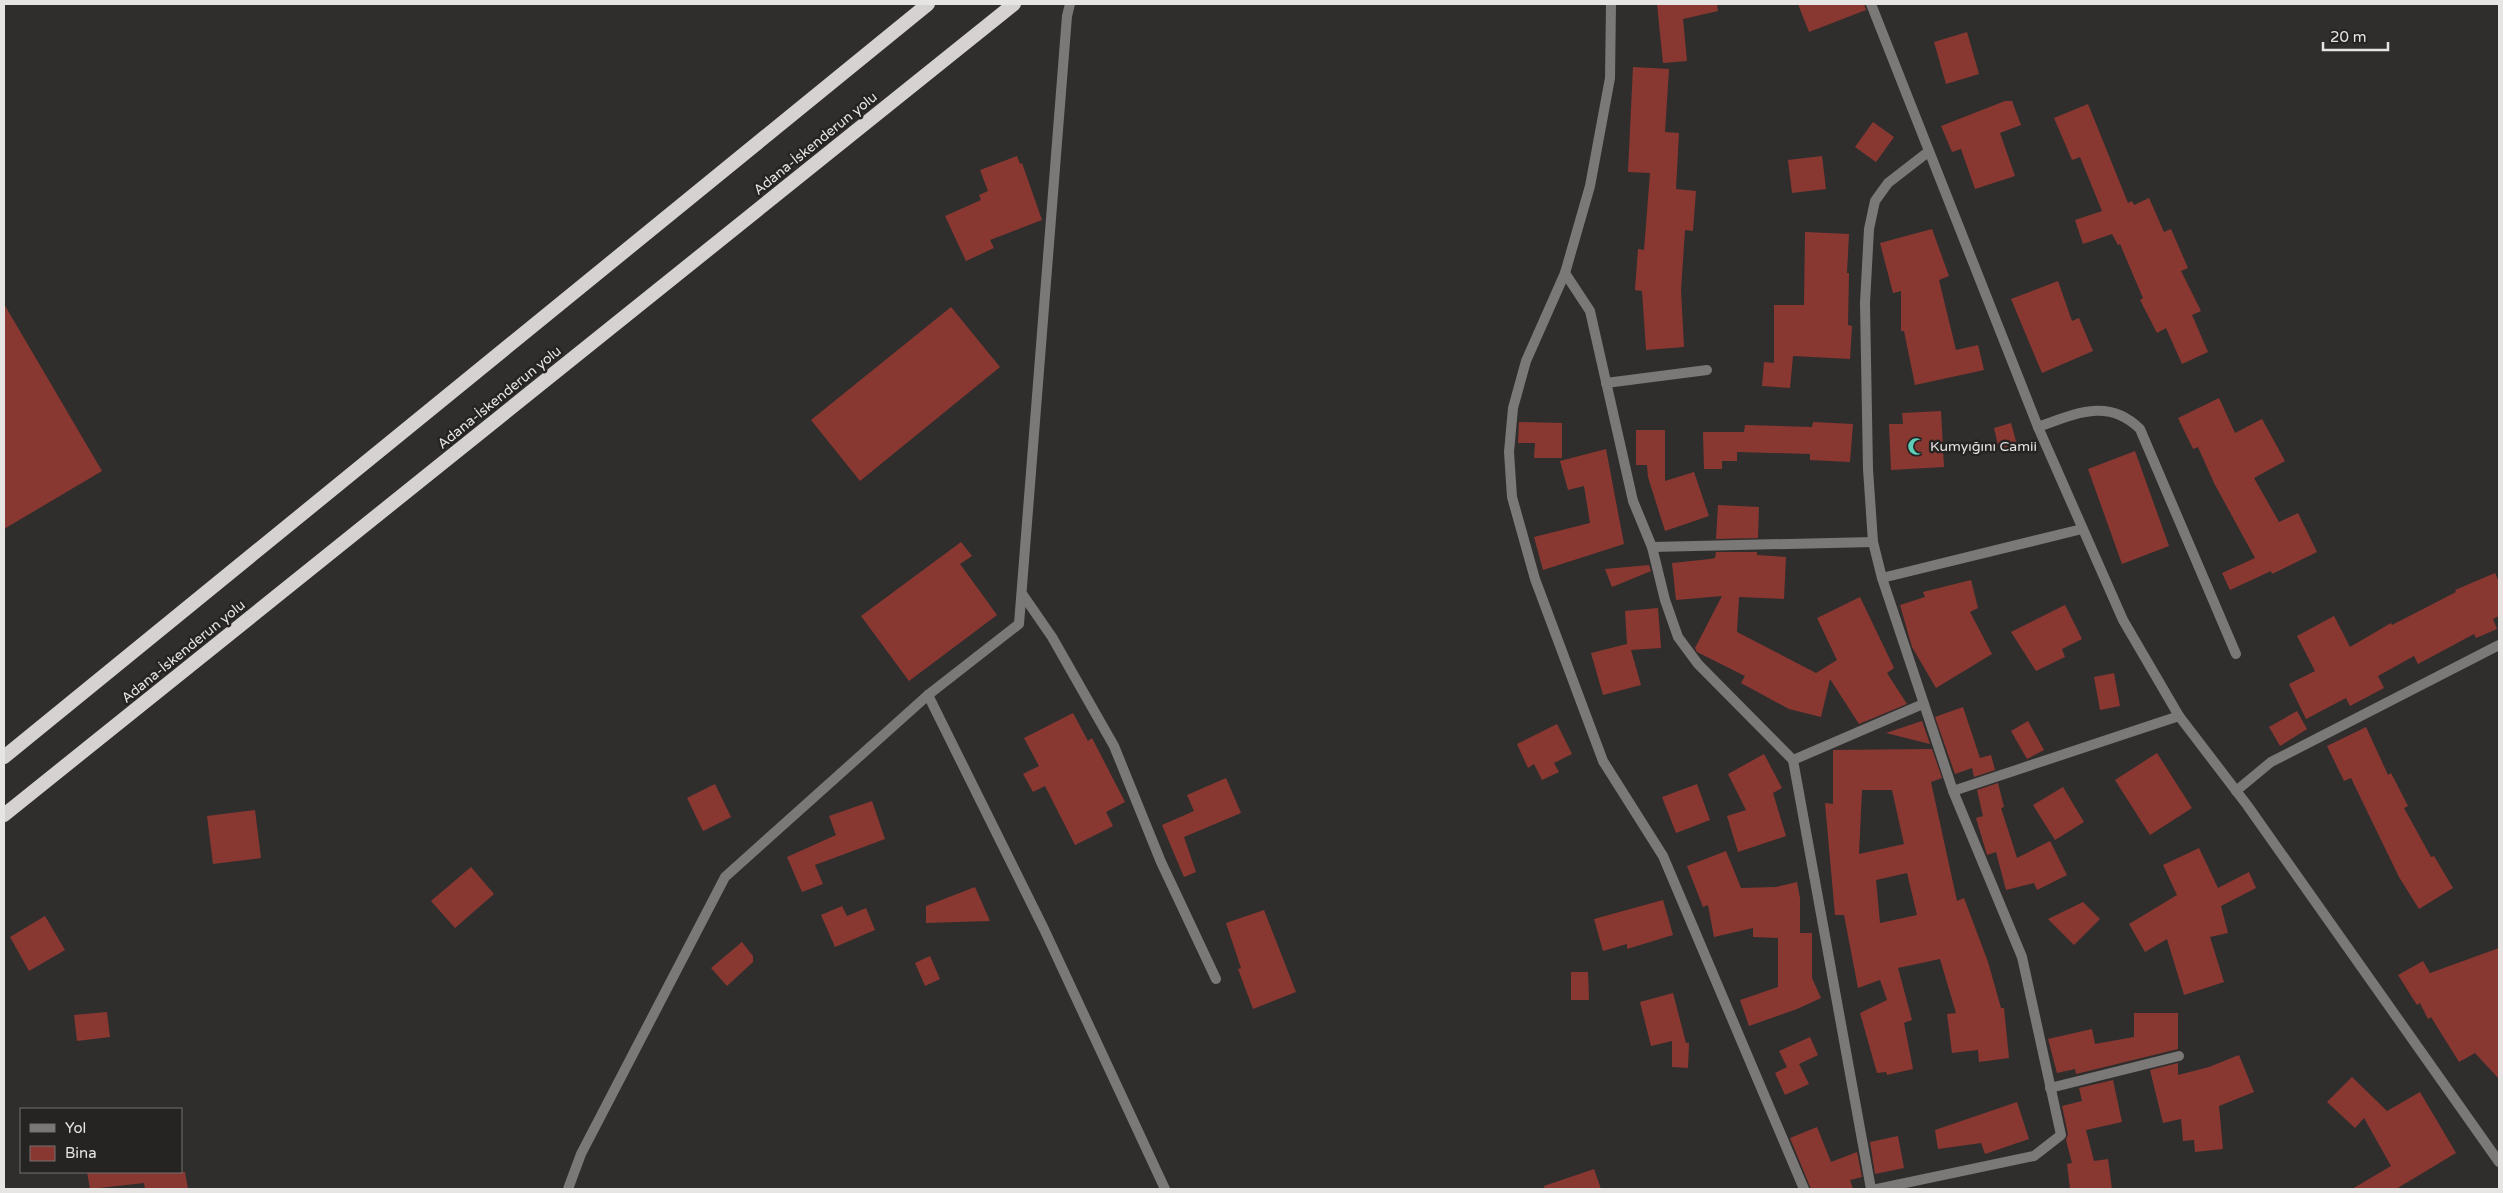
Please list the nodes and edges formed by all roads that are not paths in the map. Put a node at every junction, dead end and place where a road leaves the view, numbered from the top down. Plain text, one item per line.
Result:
1 (928, 4) edge
2 (1014, 4) edge
3 (1070, 4) edge
4 (1611, 4) edge
5 (1872, 4) edge
6 (1928, 152) junction
7 (1565, 273) junction
8 (1707, 370) dead end
9 (1606, 382) junction
10 (2038, 427) junction
11 (2082, 529) junction
12 (1873, 542) junction
13 (1652, 547) junction
14 (1882, 578) junction
15 (1023, 595) junction
16 (2499, 645) edge
17 (2236, 654) dead end
18 (928, 695) junction
19 (1924, 704) junction
20 (2179, 716) junction
21 (4, 757) edge
22 (1793, 760) junction
23 (1953, 791) junction
24 (2236, 791) junction
25 (4, 816) edge
26 (1216, 979) dead end
27 (2179, 1056) dead end
28 (2050, 1088) junction
29 (2498, 1156) edge
30 (568, 1189) edge
31 (1165, 1189) edge
32 (1804, 1189) edge
33 (1871, 1189) edge
34 (1877, 1189) edge

1 - 21 highway
2 - 25 highway, Adana-İskenderun yolu
3 - 15 street
4 - 7 street
5 - 6 street
6 - 10 street
6 - 12 street
7 - 9 street
7 - 32 street
8 - 9 street
9 - 13 street
10 - 11 street
10 - 17 street
11 - 14 street
11 - 20 street
12 - 13 street
12 - 14 street
13 - 22 street
14 - 19 street
15 - 18 street
15 - 26 street
16 - 24 street
18 - 30 street
18 - 31 street
19 - 22 street
19 - 23 street
20 - 23 street
20 - 24 street
22 - 33 street
23 - 28 street
24 - 29 street
27 - 28 street
28 - 34 street

